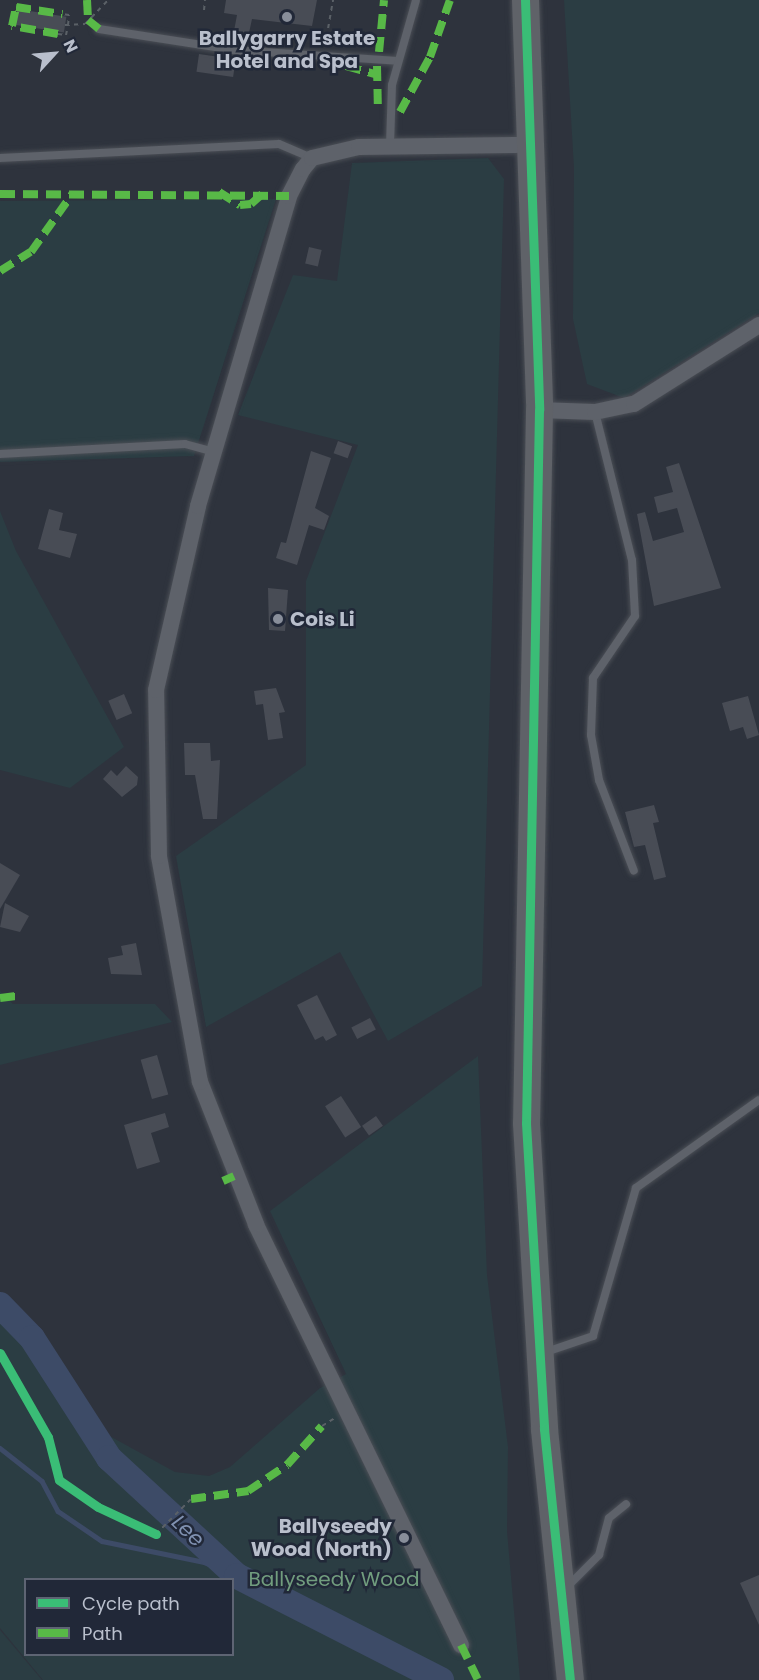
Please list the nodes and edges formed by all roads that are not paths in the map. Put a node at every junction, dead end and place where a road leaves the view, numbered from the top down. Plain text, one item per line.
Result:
1 (416, 0) edge
2 (525, 0) edge
3 (99, 29) dead end
4 (398, 61) junction
5 (390, 145) junction
6 (533, 145) junction
7 (0, 158) edge
8 (312, 158) junction
9 (759, 325) edge
10 (539, 410) junction
11 (595, 412) junction
12 (214, 452) junction
13 (0, 454) edge
14 (634, 871) dead end
15 (759, 1100) edge
16 (539, 1354) junction
17 (626, 1504) dead end
18 (561, 1592) junction
19 (461, 1645) dead end
20 (570, 1680) edge

1 - 4 lane
2 - 6 highway
3 - 4 lane
4 - 5 lane
5 - 6 street
5 - 8 street
6 - 10 highway
7 - 8 lane
8 - 12 street
9 - 11 street
10 - 11 street
10 - 16 highway
11 - 14 lane
12 - 13 lane
12 - 19 street
15 - 16 lane
16 - 18 highway
17 - 18 lane
18 - 20 highway

